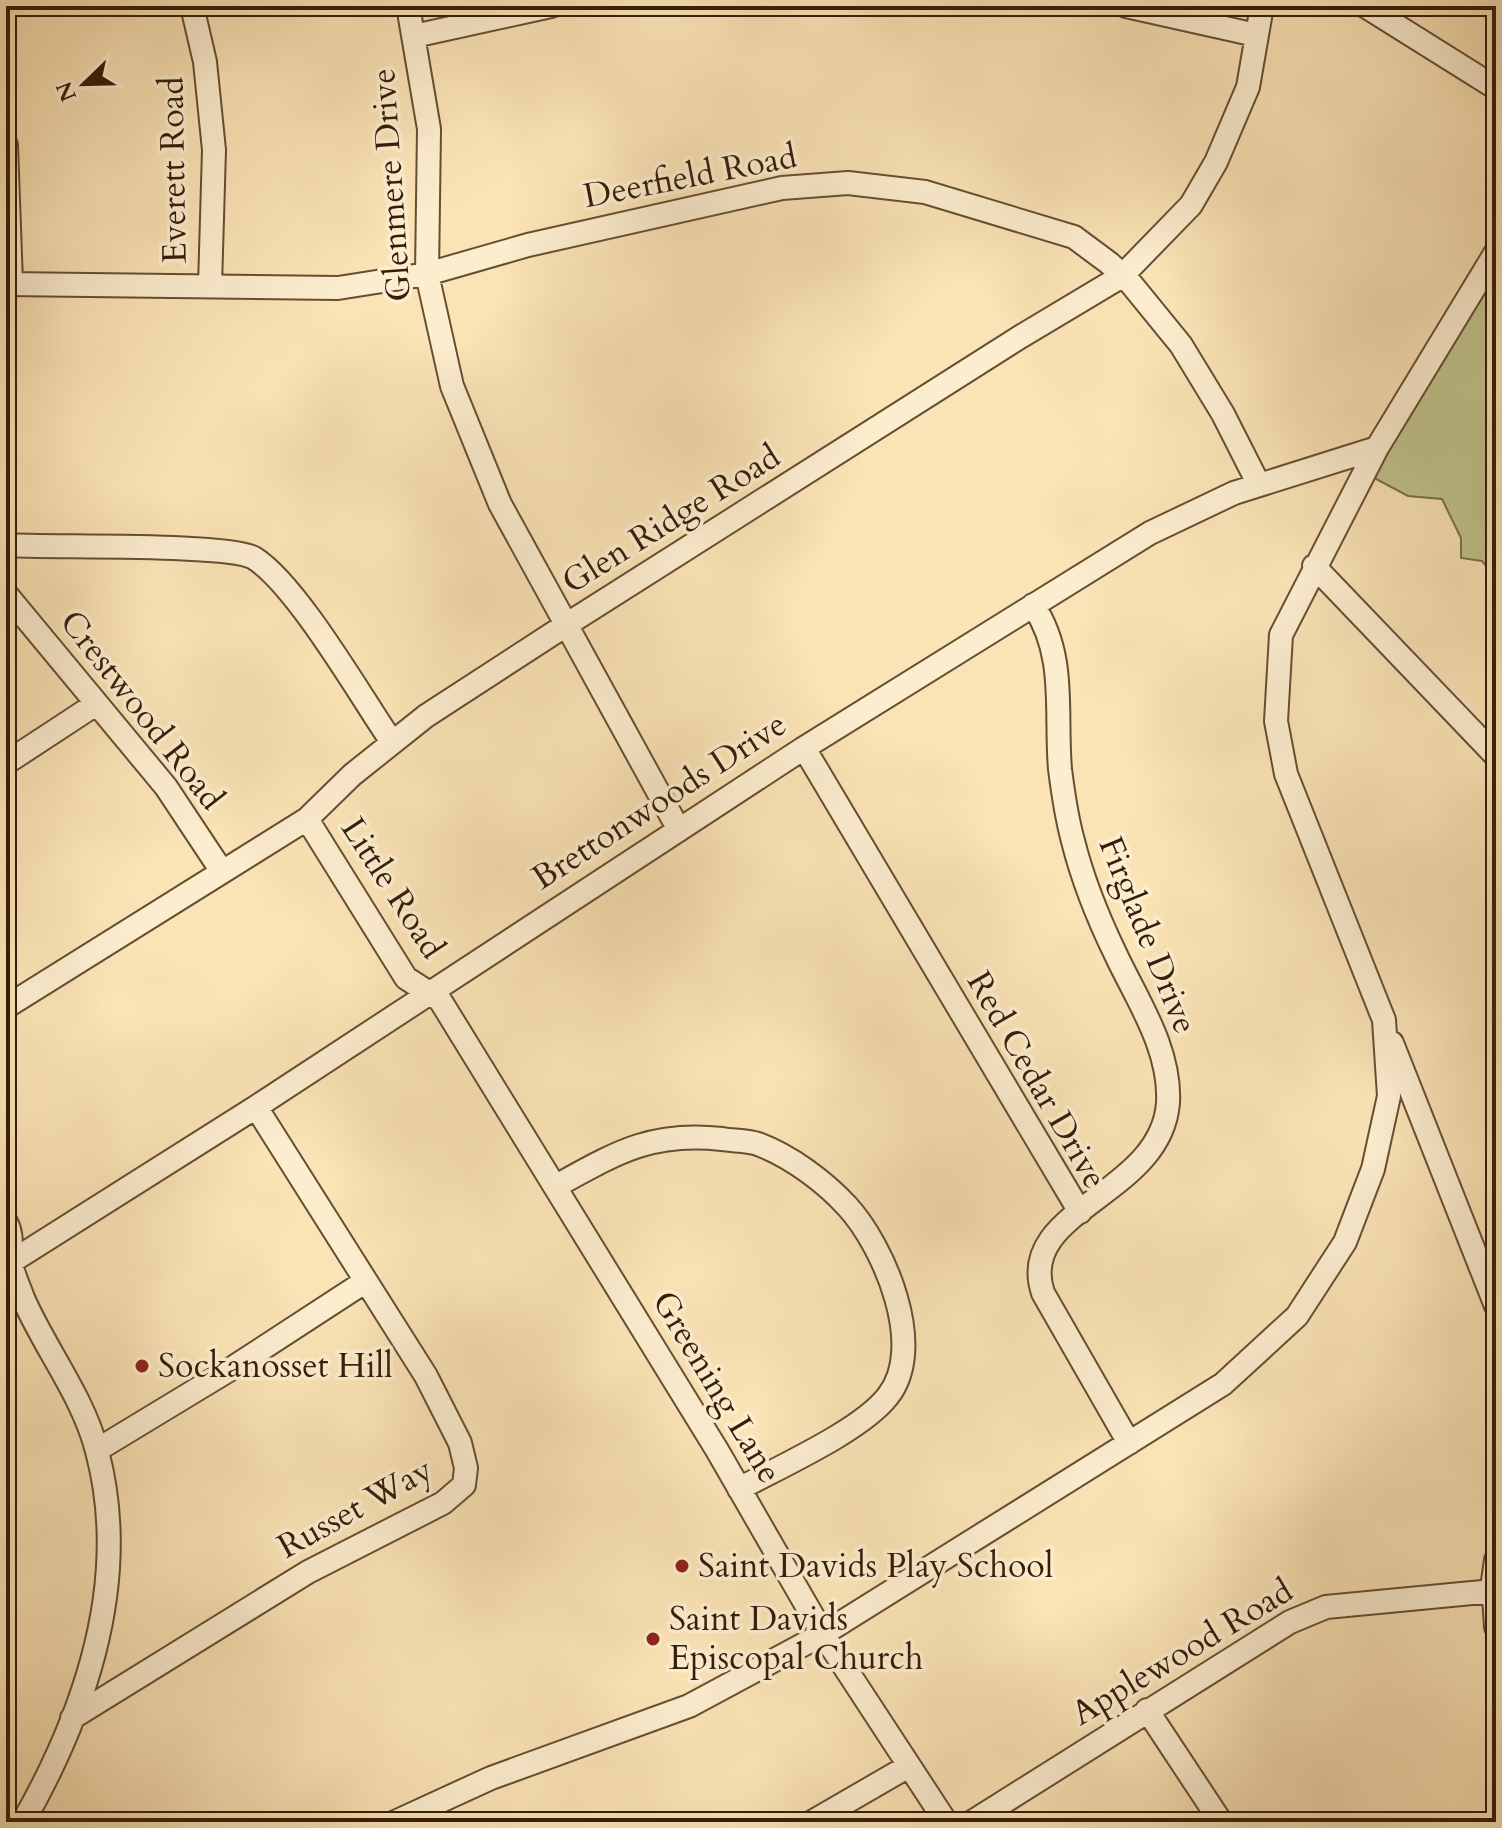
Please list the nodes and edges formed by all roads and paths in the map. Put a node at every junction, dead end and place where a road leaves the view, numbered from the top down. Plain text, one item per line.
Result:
1 (192, 6) edge
2 (408, 6) edge
3 (551, 6) edge
4 (1126, 6) edge
5 (1262, 6) edge
6 (1365, 6) edge
7 (1256, 35) junction
8 (414, 36) junction
9 (1496, 88) edge
10 (6, 145) edge
11 (1496, 252) edge
12 (427, 274) junction
13 (1122, 276) junction
14 (9, 284) edge
15 (210, 286) junction
16 (1377, 448) junction
17 (1259, 485) junction
18 (6, 545) edge
19 (1314, 566) junction
20 (6, 594) edge
21 (1033, 605) junction
22 (566, 625) junction
23 (96, 704) junction
24 (392, 742) junction
25 (804, 748) junction
26 (1496, 756) edge
27 (6, 763) edge
28 (307, 819) junction
29 (679, 830) junction
30 (221, 870) junction
31 (425, 993) junction
32 (6, 1007) edge
33 (1384, 1020) junction
34 (256, 1107) junction
35 (556, 1186) junction
36 (1080, 1212) junction
37 (6, 1222) edge
38 (8, 1264) edge
39 (366, 1281) junction
40 (1492, 1283) edge
41 (1496, 1306) edge
42 (1129, 1443) junction
43 (97, 1450) junction
44 (739, 1489) junction
45 (1496, 1560) edge
46 (1493, 1591) junction
47 (1496, 1627) edge
48 (823, 1634) junction
49 (1147, 1710) junction
50 (72, 1718) junction
51 (907, 1767) junction
52 (425, 1816) edge
53 (23, 1822) edge
54 (395, 1822) edge
55 (812, 1822) edge
56 (946, 1822) edge
57 (972, 1822) edge
58 (1221, 1822) edge

1 - 15 street, Everett Road
2 - 8 street, Glenmere Drive
3 - 8 street
4 - 7 street
5 - 7 street, Glen Ridge Road
6 - 9 street
7 - 13 street, Glen Ridge Road
8 - 12 street, Glenmere Drive
10 - 14 street
11 - 16 street
12 - 13 street, Deerfield Road
12 - 15 street, Deerfield Road
12 - 22 street, Glenmere Drive
13 - 17 street, Deerfield Road
13 - 22 street, Glen Ridge Road
14 - 15 street, Deerfield Road
16 - 17 street, Brettonwoods Drive
16 - 19 street
17 - 21 street, Brettonwoods Drive
18 - 24 street
19 - 26 street
19 - 33 street
20 - 23 street, Crestwood Road
21 - 25 street, Brettonwoods Drive
21 - 36 street, Firglade Drive
22 - 24 street, Glen Ridge Road
22 - 29 street, Glenmere Drive
23 - 27 street
23 - 30 street, Crestwood Road
24 - 28 street, Glen Ridge Road
25 - 29 street, Brettonwoods Drive
25 - 36 street, Red Cedar Drive
28 - 30 street, Glen Ridge Road
28 - 31 street, Little Road
29 - 31 street, Brettonwoods Drive
30 - 32 street, Glen Ridge Road
31 - 34 street, Brettonwoods Drive
31 - 35 street, Greening Lane
33 - 40 street
33 - 42 street
34 - 38 street, Brettonwoods Drive
34 - 39 street, Russet Way
35 - 44 street, Greening Lane
35 - 44 street
36 - 42 street, Red Cedar Drive
37 - 38 street
38 - 43 street
39 - 43 street
39 - 50 street, Russet Way
40 - 41 street
42 - 48 street
43 - 50 street
44 - 48 street, Greening Lane
45 - 46 street
46 - 47 street
46 - 49 street, Applewood Road
48 - 51 street, Greening Lane
48 - 52 street
49 - 57 street, Applewood Road
49 - 58 street
50 - 53 street
51 - 55 street
51 - 56 street, Greening Lane
52 - 54 street

